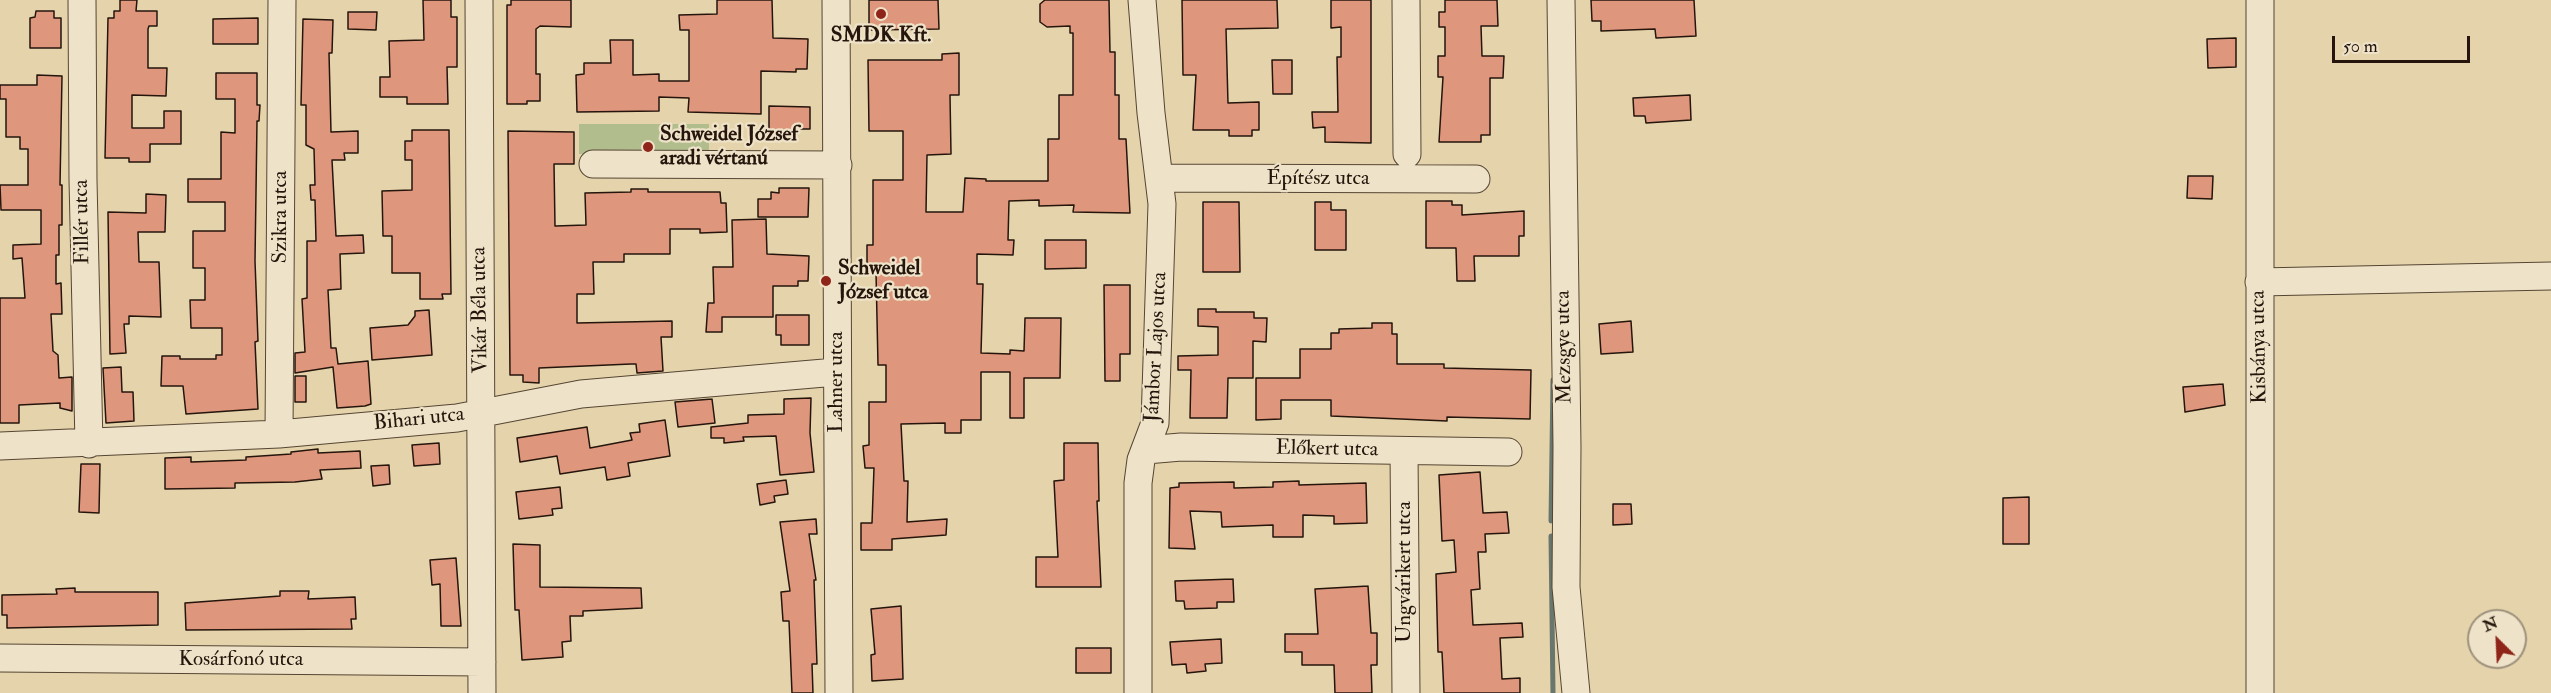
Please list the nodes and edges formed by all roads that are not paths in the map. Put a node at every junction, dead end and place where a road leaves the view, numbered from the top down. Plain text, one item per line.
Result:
1 (82, 0) edge
2 (282, 0) edge
3 (479, 0) edge
4 (836, 0) edge
5 (1142, 0) edge
6 (1406, 0) edge
7 (1560, 0) edge
8 (2260, 0) edge
9 (1407, 154) dead end
10 (593, 164) dead end
11 (838, 165) junction
12 (1161, 178) junction
13 (1476, 179) dead end
14 (2551, 276) edge
15 (2259, 282) junction
16 (836, 372) junction
17 (482, 413) junction
18 (279, 434) junction
19 (89, 444) junction
20 (0, 446) edge
21 (1146, 450) junction
22 (1404, 451) junction
23 (1508, 452) dead end
24 (0, 658) edge
25 (483, 662) junction
26 (482, 693) edge
27 (839, 693) edge
28 (1138, 693) edge
29 (1406, 693) edge
30 (1576, 693) edge
31 (2260, 693) edge

1 - 19 street, Fillér utca
2 - 18 street, Szikra utca
3 - 17 street, Vikár Béla utca
4 - 11 street, Lahner utca
5 - 12 street, Jámbor Lajos utca
6 - 9 street
7 - 30 street, Mezsgye utca
8 - 15 street, Kisbánya utca
10 - 11 street
11 - 16 street, Lahner utca
12 - 13 street, Építész utca
12 - 21 street, Jámbor Lajos utca
14 - 15 street
15 - 31 street, Kisbánya utca
16 - 17 street, Bihari utca
16 - 27 street, Lahner utca
17 - 18 street, Bihari utca
17 - 25 street, Vikár Béla utca
18 - 19 street, Bihari utca
19 - 20 street, Bihari utca
21 - 22 street, Előkert utca
21 - 28 street, Jámbor Lajos utca
22 - 23 street, Előkert utca
22 - 29 street, Ungvárikert utca
24 - 25 street, Kosárfonó utca
25 - 26 street, Vikár Béla utca

